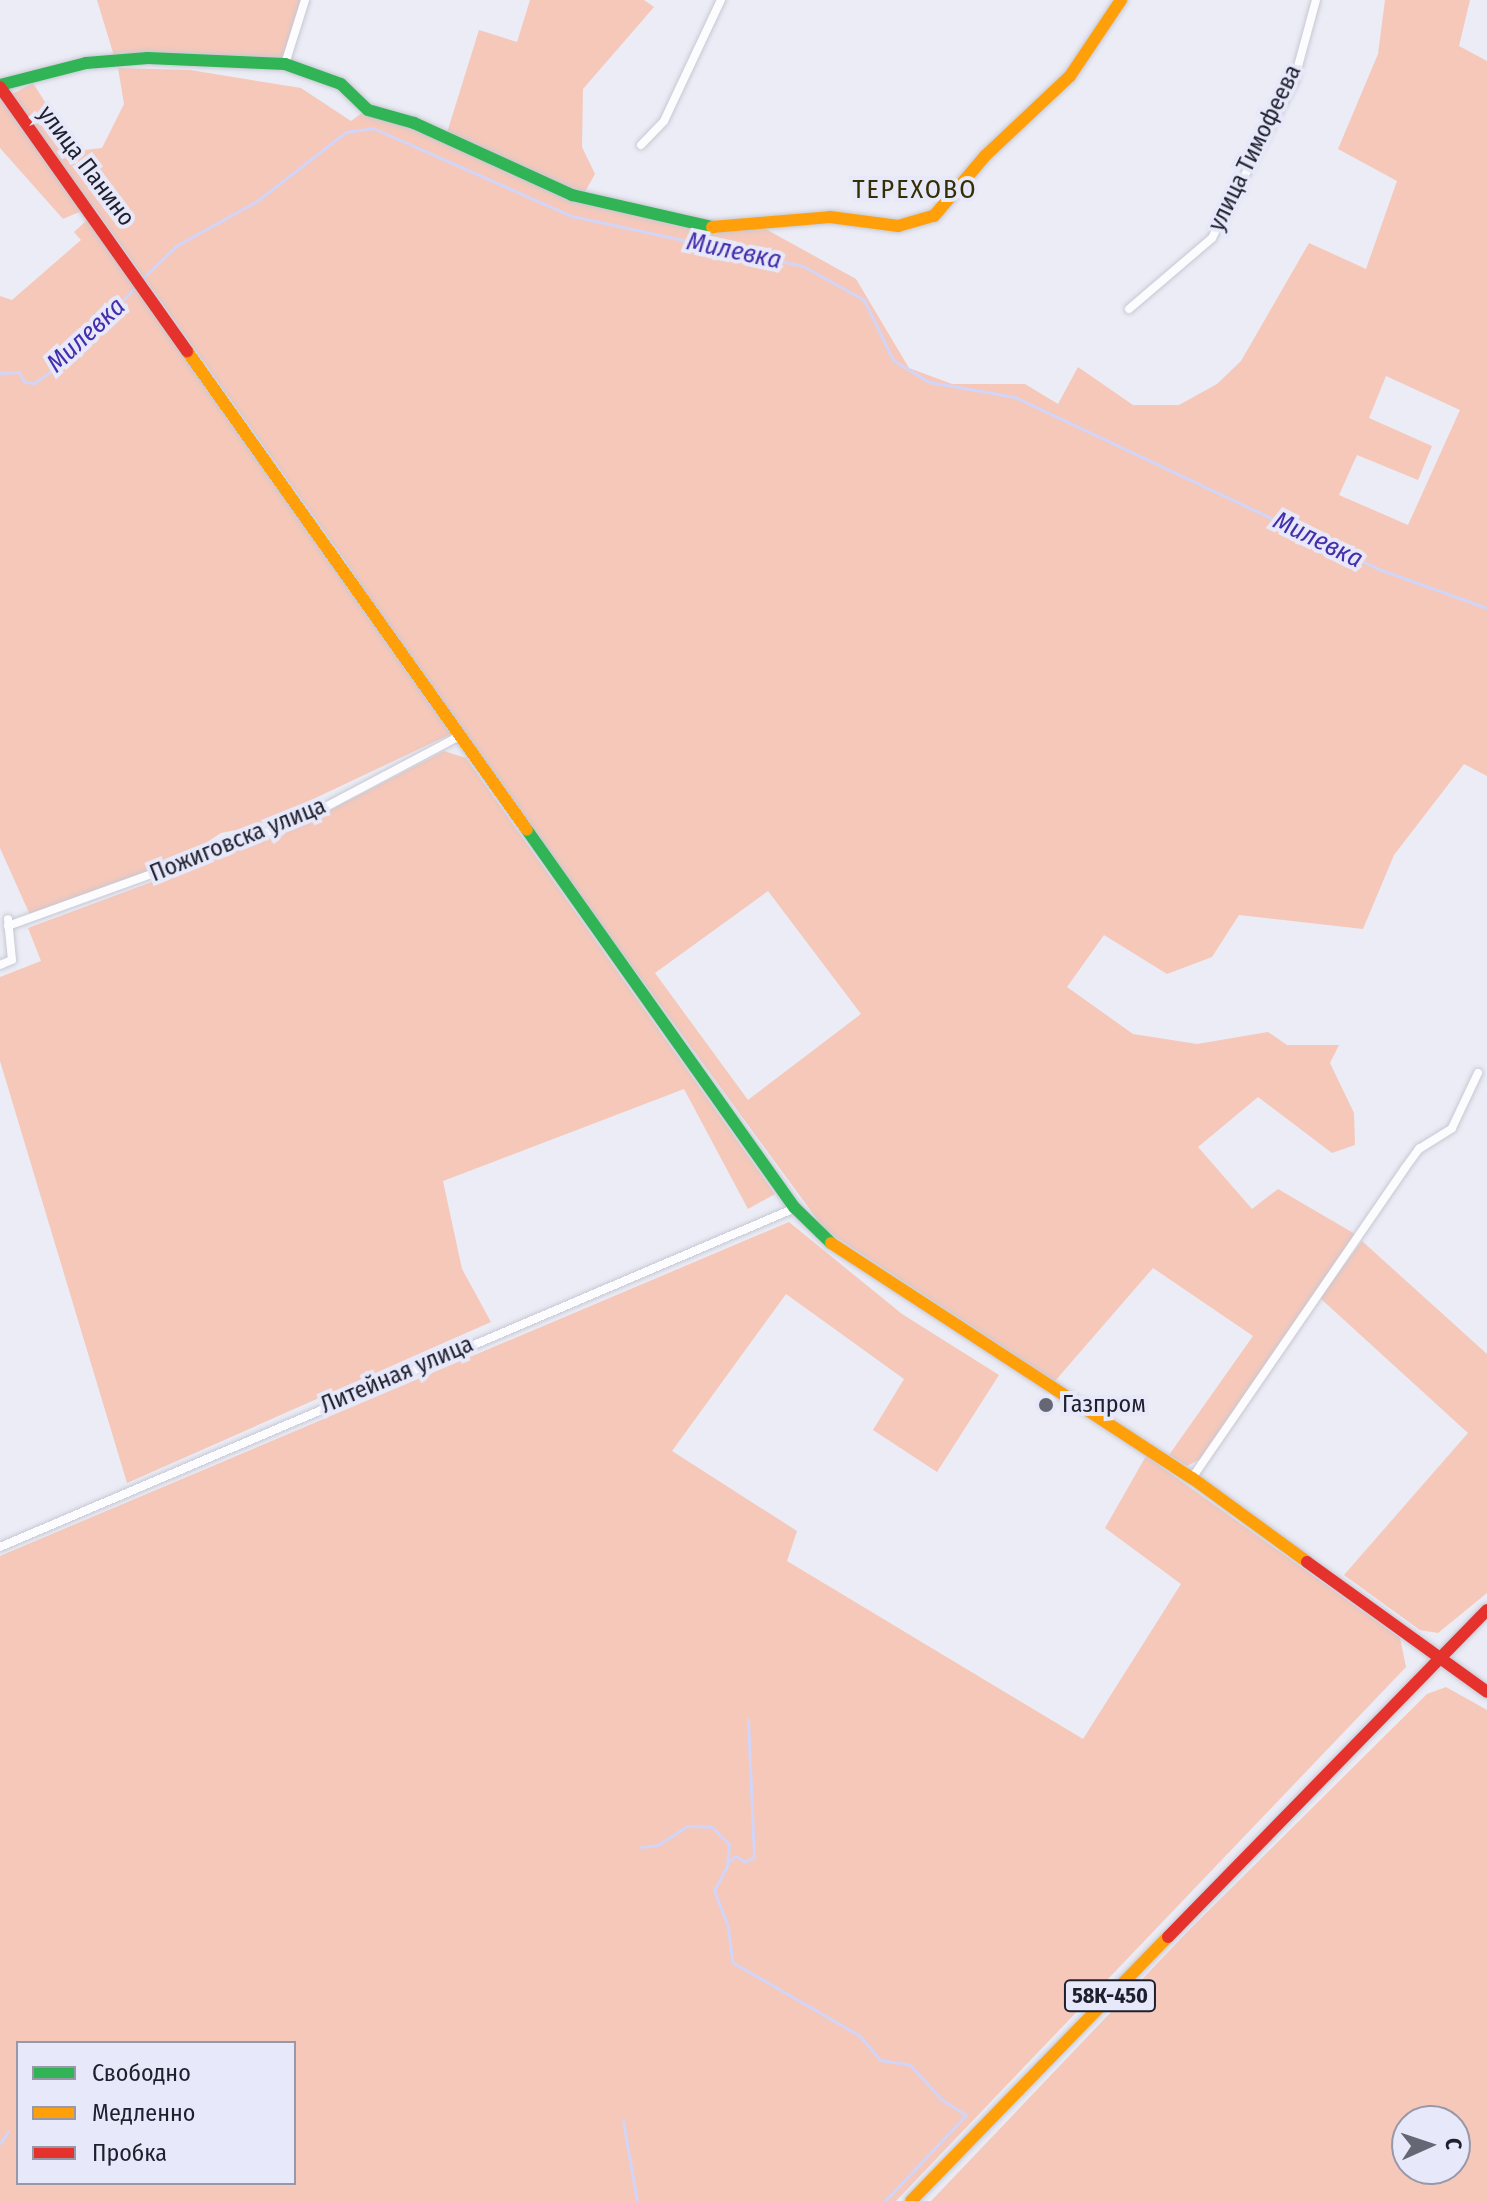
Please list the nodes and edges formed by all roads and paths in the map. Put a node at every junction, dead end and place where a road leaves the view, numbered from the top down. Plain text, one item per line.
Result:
1 (305, 0) edge
2 (721, 0) edge
3 (1121, 0) edge
4 (1316, 0) edge
5 (285, 64) junction
6 (0, 86) edge
7 (641, 145) dead end
8 (1129, 309) dead end
9 (460, 736) junction
10 (0, 965) edge
11 (1478, 1073) dead end
12 (795, 1208) junction
13 (1192, 1478) junction
14 (0, 1547) edge
15 (1487, 1610) edge
16 (1442, 1655) junction
17 (1487, 1692) edge
18 (911, 2201) edge

1 - 5 street
2 - 7 street
3 - 5 main road
4 - 8 street, улица Тимофеева
5 - 6 main road
6 - 9 main road, улица Панино
9 - 10 street, Пожиговска улица
9 - 12 main road, улица Панино
11 - 13 street
12 - 13 main road, улица Панино
12 - 14 street, Литейная улица
13 - 16 main road, улица Панино
15 - 16 main road, 58К-450
16 - 17 main road, улица Панино
16 - 18 main road, 58К-450

